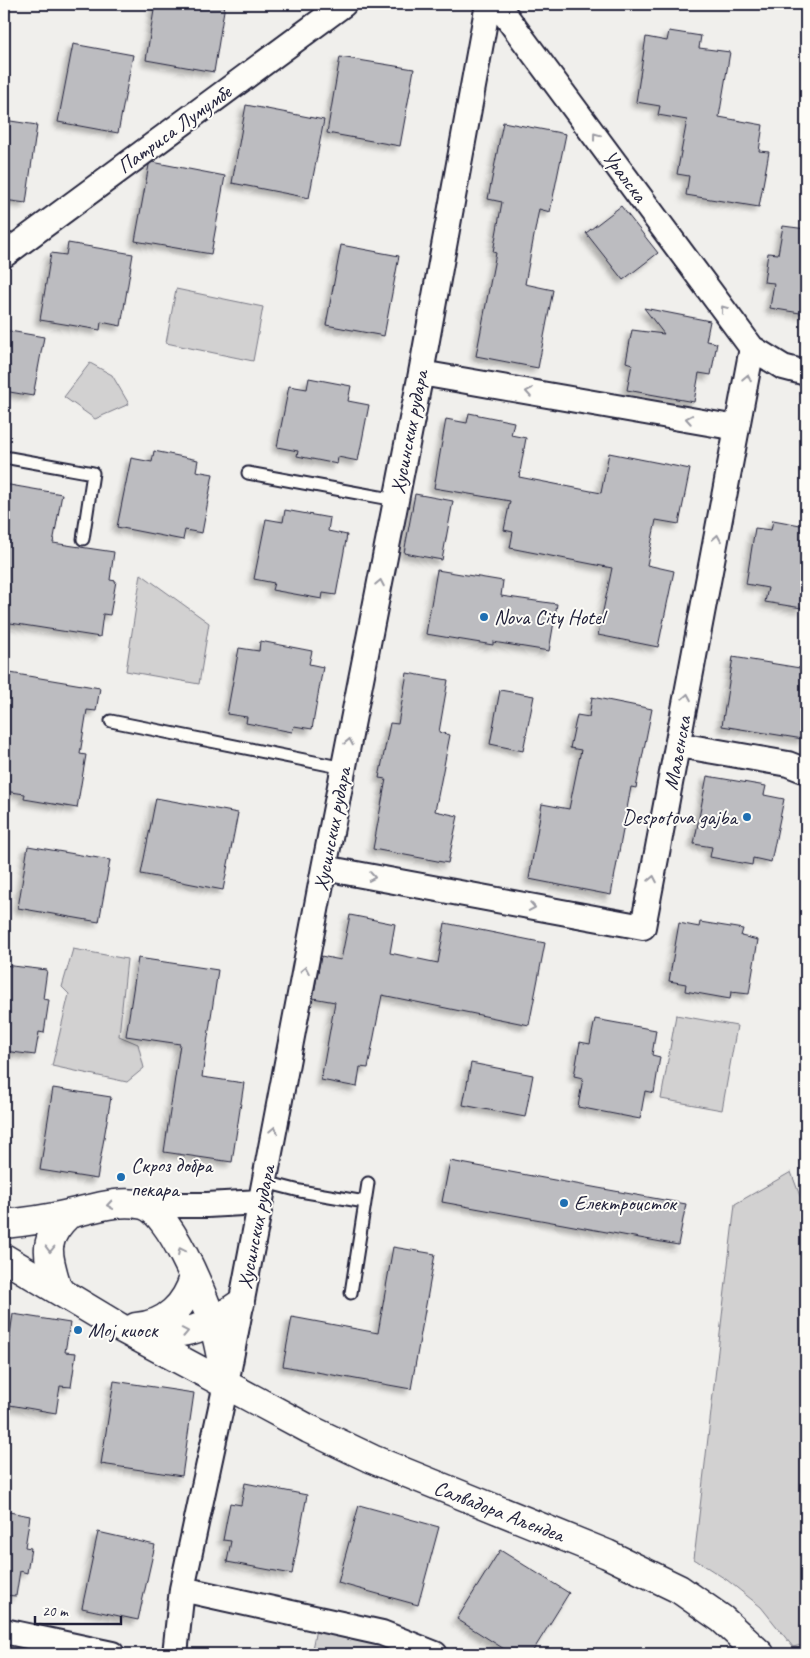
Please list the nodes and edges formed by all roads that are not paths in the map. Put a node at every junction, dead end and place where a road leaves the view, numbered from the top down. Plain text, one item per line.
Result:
1 (344, 4) edge
2 (488, 4) edge
3 (497, 4) edge
4 (4, 255) edge
5 (752, 348) junction
6 (421, 373) junction
7 (806, 373) edge
8 (737, 428) junction
9 (4, 457) edge
10 (248, 473) dead end
11 (396, 500) junction
12 (83, 539) dead end
13 (110, 721) dead end
14 (679, 745) junction
15 (344, 768) junction
16 (806, 771) edge
17 (324, 868) junction
18 (368, 1183) dead end
19 (262, 1192) junction
20 (366, 1202) junction
21 (144, 1205) junction
22 (69, 1214) junction
23 (4, 1224) edge
24 (4, 1258) edge
25 (194, 1277) junction
26 (58, 1290) junction
27 (351, 1293) dead end
28 (240, 1304) junction
29 (213, 1322) junction
30 (119, 1327) junction
31 (226, 1384) junction
32 (182, 1589) junction
33 (4, 1631) edge
34 (72, 1650) edge
35 (112, 1654) edge
36 (175, 1654) edge
37 (435, 1654) edge
38 (760, 1654) edge

1 - 4 street, Патриса Лумумбе
2 - 6 street, Хусинских рудара
5 -> 3 street, Уралска
5 - 7 street
8 -> 5 street, Маљенска
8 -> 6 street
6 - 11 street, Хусинских рудара
14 -> 8 street, Маљенска
9 - 12 lane
10 - 11 lane
15 -> 11 street, Хусинских рудара
13 - 15 lane
14 - 16 street
17 -> 14 street, Маљенска
15 - 17 street, Хусинских рудара
19 -> 17 street, Хусинских рудара
18 - 20 lane
19 - 20 lane
19 - 21 street
19 - 28 street, Хусинских рудара
20 - 27 lane
21 -> 22 street
25 -> 21 street
22 - 23 street
22 -> 26 street
24 - 26 street
25 - 29 street
25 - 30 street
26 - 30 street
28 - 29 street
28 - 31 street, Хусинских рудара
30 -> 29 street
29 - 31 street
30 - 31 street, Салвадора Аљендеа
31 - 32 street, Хусинских рудара
31 - 38 street, Салвадора Аљендеа
32 - 36 street, Хусинских рудара
32 - 37 street
33 - 34 street
34 - 35 street

